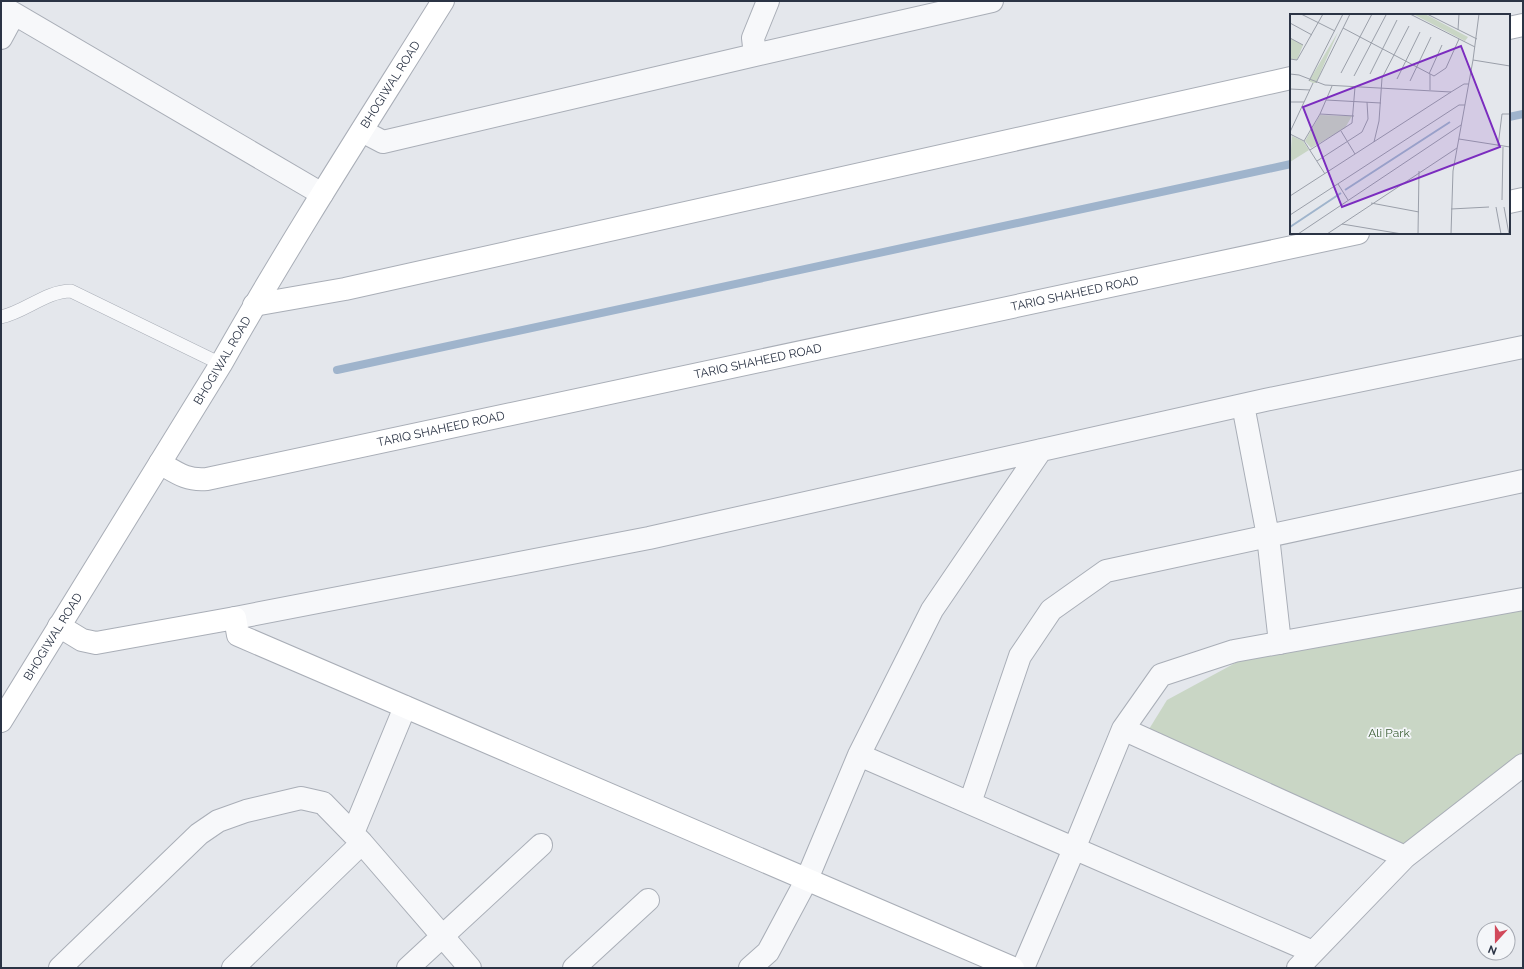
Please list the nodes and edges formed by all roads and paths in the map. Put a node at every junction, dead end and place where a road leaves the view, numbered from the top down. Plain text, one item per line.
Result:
1 (443, 1) edge
2 (768, 1) edge
3 (992, 1) edge
4 (8, 10) edge
5 (1523, 25) edge
6 (1510, 28) edge
7 (1, 38) edge
8 (755, 54) junction
9 (1290, 78) edge
10 (362, 131) junction
11 (322, 194) junction
12 (1523, 199) edge
13 (1510, 202) edge
14 (1353, 234) edge
15 (254, 305) junction
16 (1, 317) edge
17 (1523, 347) edge
18 (221, 364) junction
19 (1244, 405) junction
20 (1041, 450) junction
21 (160, 463) junction
22 (1523, 481) edge
23 (1268, 536) junction
24 (1523, 599) edge
25 (236, 618) junction
26 (59, 626) junction
27 (1280, 643) junction
28 (405, 707) junction
29 (1, 721) edge
30 (1123, 729) junction
31 (859, 755) junction
32 (1523, 765) edge
33 (970, 803) junction
34 (358, 838) junction
35 (541, 845) dead end
36 (1074, 849) junction
37 (1405, 857) junction
38 (807, 880) junction
39 (648, 900) dead end
40 (442, 936) junction
41 (1313, 952) junction
42 (60, 968) edge
43 (233, 968) edge
44 (408, 968) edge
45 (470, 968) edge
46 (574, 968) edge
47 (750, 968) edge
48 (1013, 968) edge
49 (1023, 968) edge
50 (1298, 968) edge

1 - 10 main road, BHOGIWAL ROAD
2 - 8 street
3 - 8 street
4 - 7 street
4 - 11 street
5 - 6 main road
8 - 10 street
9 - 15 main road
10 - 11 main road, BHOGIWAL ROAD
11 - 15 main road, BHOGIWAL ROAD
12 - 13 main road
14 - 21 main road, TARIQ SHAHEED ROAD
15 - 18 main road, BHOGIWAL ROAD
16 - 18 lane
17 - 19 street
18 - 21 main road, BHOGIWAL ROAD
19 - 20 street
19 - 23 street
20 - 25 street
20 - 31 street
21 - 26 main road, BHOGIWAL ROAD
22 - 23 street
23 - 27 street
23 - 33 street
24 - 27 street
25 - 26 main road
25 - 28 main road
26 - 29 main road, BHOGIWAL ROAD
27 - 30 street
28 - 34 street
28 - 38 main road
30 - 36 street
30 - 37 street
31 - 33 street
31 - 38 street
32 - 37 street
33 - 36 street
34 - 40 street
34 - 42 street
34 - 43 street
35 - 40 street
36 - 41 street
36 - 49 street
37 - 41 street
38 - 47 street
38 - 48 main road
39 - 46 street
40 - 44 street
40 - 45 street
41 - 50 street

